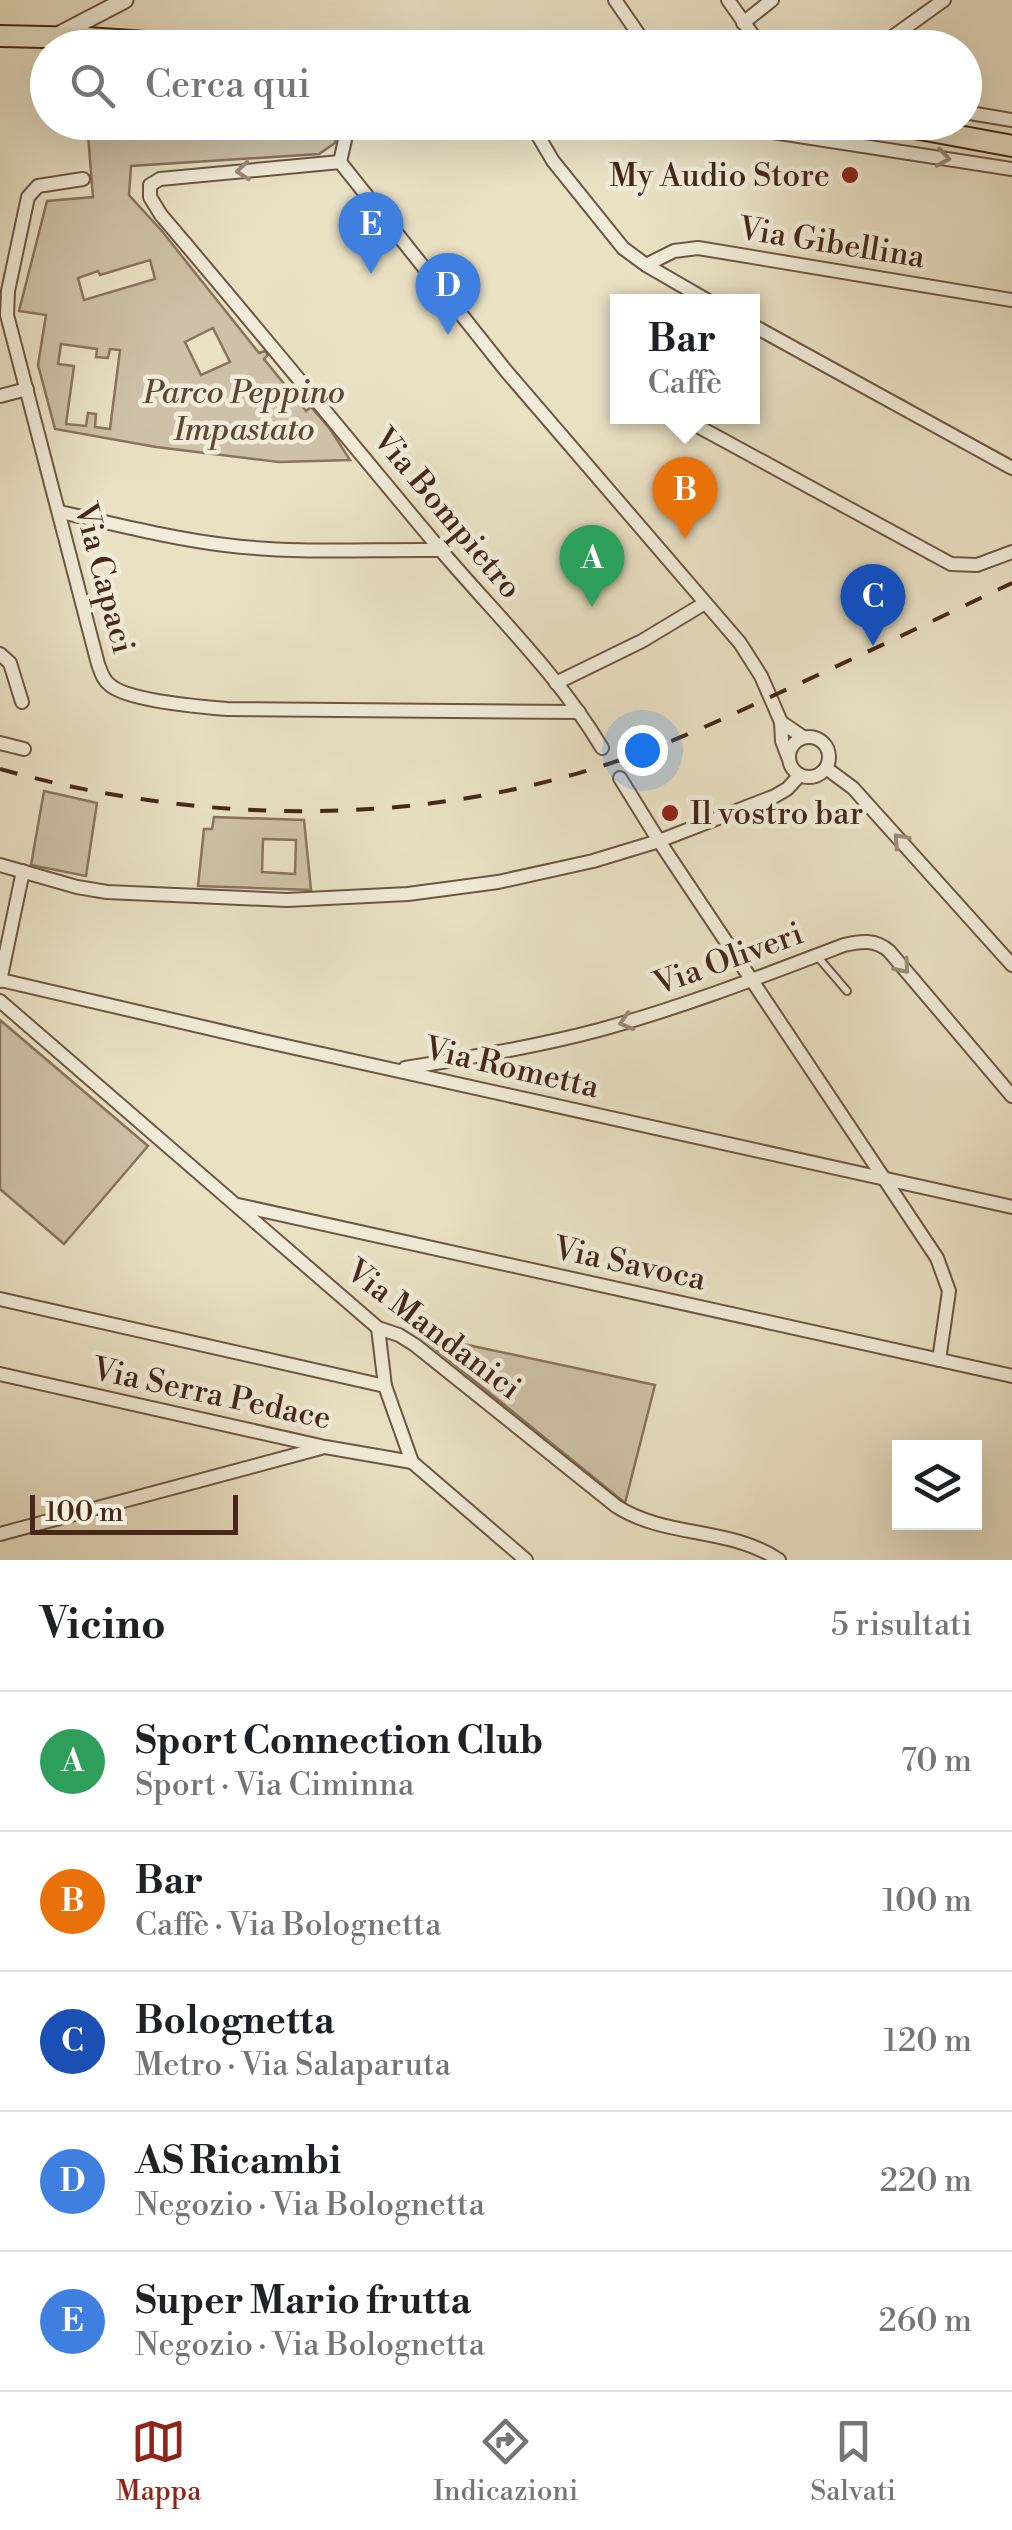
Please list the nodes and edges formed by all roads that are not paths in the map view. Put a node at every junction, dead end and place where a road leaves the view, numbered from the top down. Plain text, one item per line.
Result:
1 (125, 0) edge
2 (615, 0) edge
3 (728, 0) edge
4 (772, 0) edge
5 (944, 0) edge
6 (744, 23) junction
7 (66, 30) edge
8 (636, 30) edge
9 (749, 30) edge
10 (902, 30) edge
11 (0, 36) edge
12 (30, 36) edge
13 (1012, 104) edge
14 (982, 115) edge
15 (994, 117) junction
16 (1012, 120) edge
17 (344, 140) edge
18 (540, 140) edge
19 (824, 140) edge
20 (980, 140) edge
21 (1012, 146) edge
22 (340, 162) junction
23 (1012, 169) edge
24 (82, 179) dead end
25 (646, 266) junction
26 (696, 294) edge
27 (1012, 300) edge
28 (760, 329) edge
29 (27, 389) junction
30 (0, 396) edge
31 (694, 424) edge
32 (1012, 468) edge
33 (60, 512) junction
34 (441, 550) junction
35 (1012, 552) edge
36 (705, 603) junction
37 (0, 654) edge
38 (556, 683) junction
39 (22, 702) dead end
40 (579, 712) junction
41 (781, 722) junction
42 (803, 737) junction
43 (0, 743) edge
44 (602, 748) dead end
45 (24, 749) dead end
46 (788, 758) junction
47 (826, 768) junction
48 (800, 775) junction
49 (620, 778) dead end
50 (659, 841) junction
51 (0, 866) edge
52 (23, 872) junction
53 (817, 956) junction
54 (1009, 957) edge
55 (752, 980) junction
56 (0, 981) edge
57 (847, 992) dead end
58 (0, 1001) edge
59 (397, 1070) junction
60 (1012, 1096) edge
61 (884, 1179) junction
62 (235, 1204) junction
63 (1012, 1208) edge
64 (0, 1299) edge
65 (378, 1328) junction
66 (940, 1360) junction
67 (0, 1374) edge
68 (1012, 1376) edge
69 (385, 1386) junction
70 (324, 1447) junction
71 (412, 1462) junction
72 (0, 1534) edge
73 (526, 1560) edge
74 (779, 1560) edge

1 - 7 street
2 - 8 street
3 - 6 street
4 - 6 street
5 - 10 street
6 - 9 street
11 - 12 main road
13 - 15 street
14 - 15 street
15 - 16 street
17 - 22 street
18 - 25 street
19 -> 23 street
20 - 21 main road
22 -> 34 street, Via Bompietro
22 - 36 street
24 - 29 street, Via Capaci
25 - 26 street
25 - 27 street, Via Gibellina
28 - 32 street
29 - 30 street
29 - 33 street, Via Capaci
31 - 35 street
33 - 34 street
33 - 40 street, Via Capaci
34 - 38 street, Via Bompietro
36 - 38 street
36 - 41 street
37 - 39 street
38 - 40 street, Via Bompietro
40 - 44 street, Via Bompietro
41 - 42 street
41 - 46 street
42 - 46 street
42 - 47 street
43 - 45 street
46 - 48 street
47 - 48 street
54 -> 47 street
48 - 50 street
49 - 50 street
50 - 52 street
50 - 55 street
51 - 52 street
52 - 56 street
53 - 55 street, Via Oliveri
53 - 57 lane
53 -> 60 street, Via Oliveri
55 -> 59 street, Via Oliveri
55 - 61 street
56 - 59 street, Via Rometta
58 - 62 street, Via Mandanici
59 - 61 street, Via Rometta
61 - 63 street, Via Rometta
61 - 66 street
62 - 65 street, Via Mandanici
62 - 66 street, Via Savoca
64 - 69 street
65 - 69 street
65 - 74 street, Via Mandanici
66 - 68 street, Via Savoca
67 - 70 street, Via Serra Pedace
69 - 71 street
70 - 71 street, Via Serra Pedace
70 - 72 street
71 - 73 street

